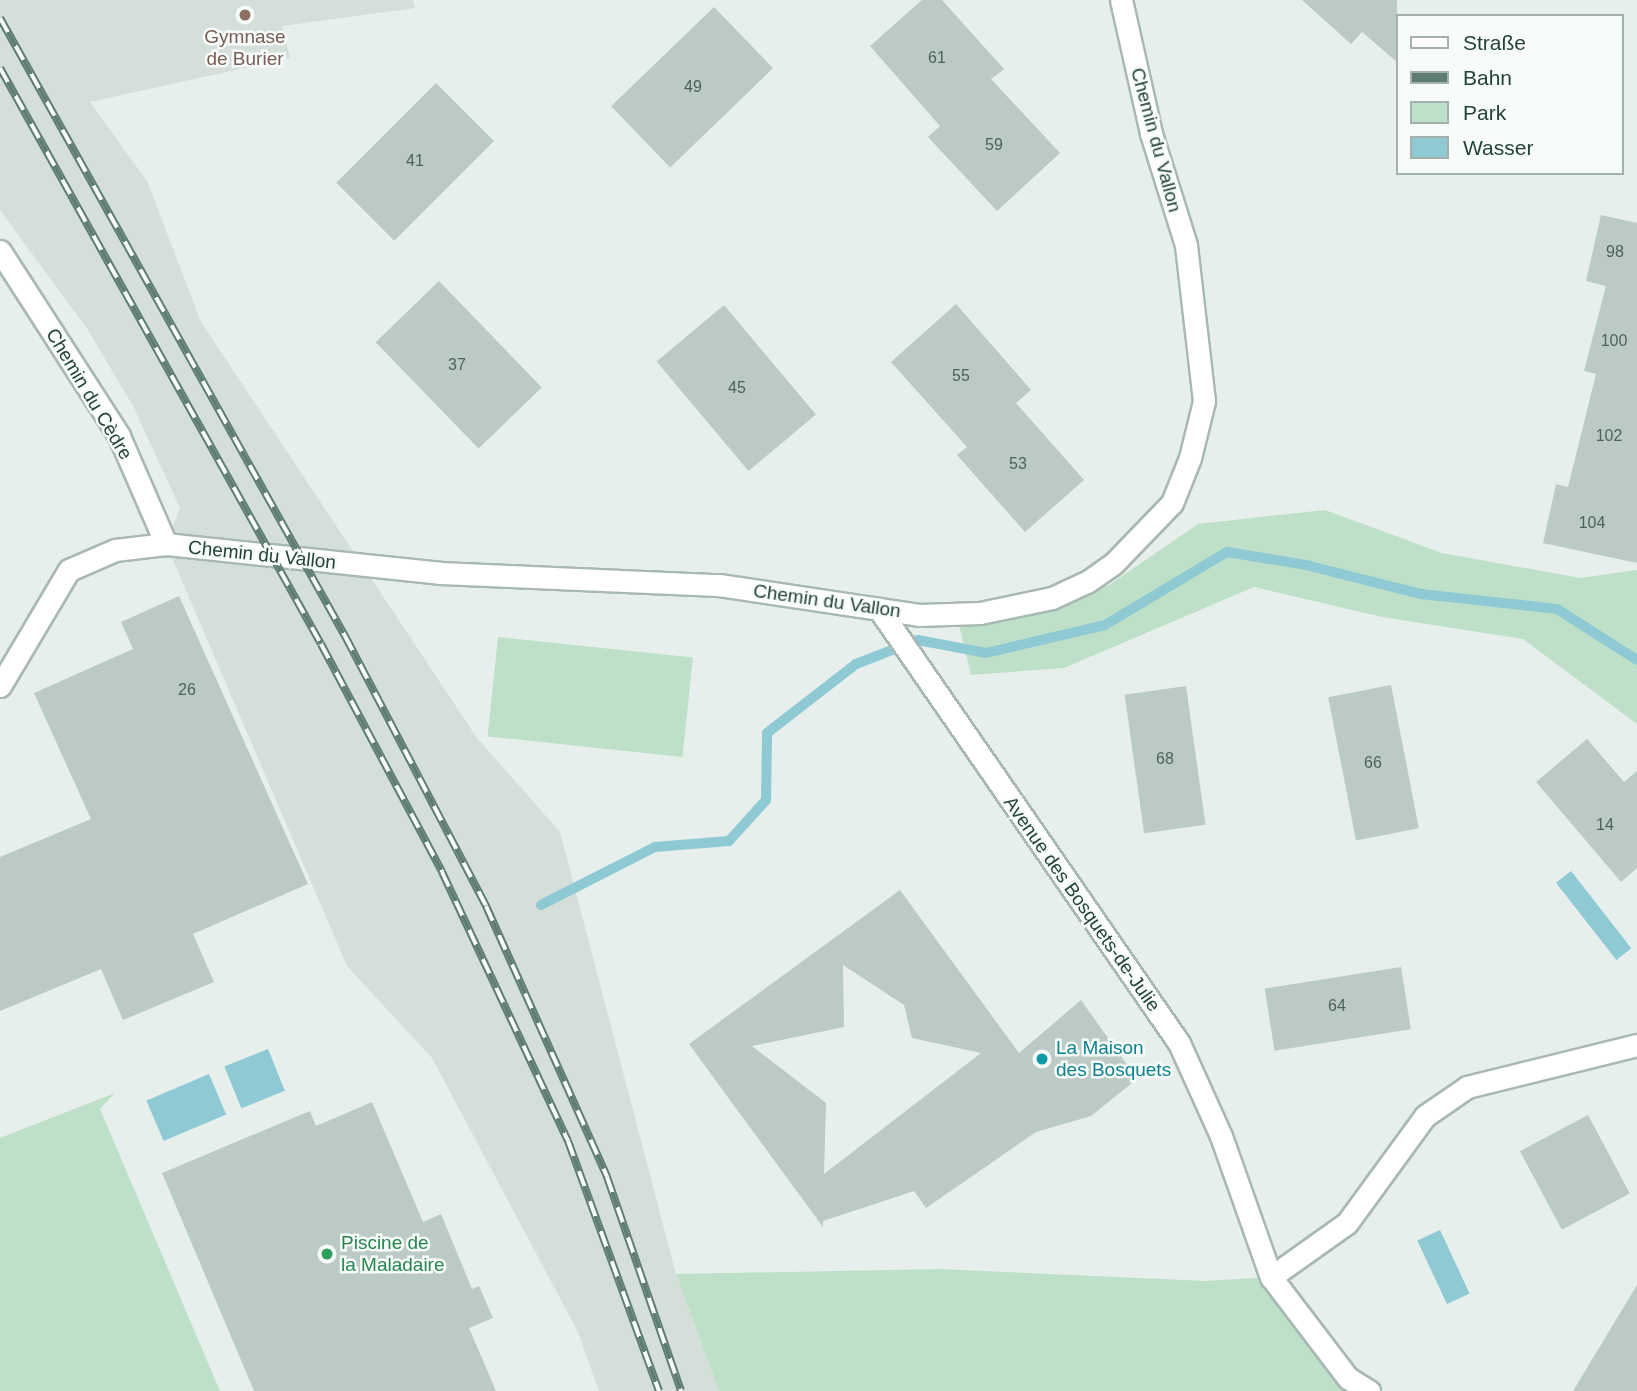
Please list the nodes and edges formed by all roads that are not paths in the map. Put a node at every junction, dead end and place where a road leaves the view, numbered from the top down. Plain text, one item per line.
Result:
1 (1121, 0) edge
2 (0, 251) edge
3 (166, 544) junction
4 (879, 609) junction
5 (0, 686) edge
6 (1637, 1045) edge
7 (1271, 1277) junction
8 (1369, 1391) edge

1 - 4 street, Chemin du Vallon
2 - 3 street, Chemin du Cèdre
3 - 4 street, Chemin du Vallon
3 - 5 street, Chemin du Vallon
4 - 7 street, Avenue des Bosquets-de-Julie
6 - 7 street
7 - 8 street, Avenue des Bosquets-de-Julie

